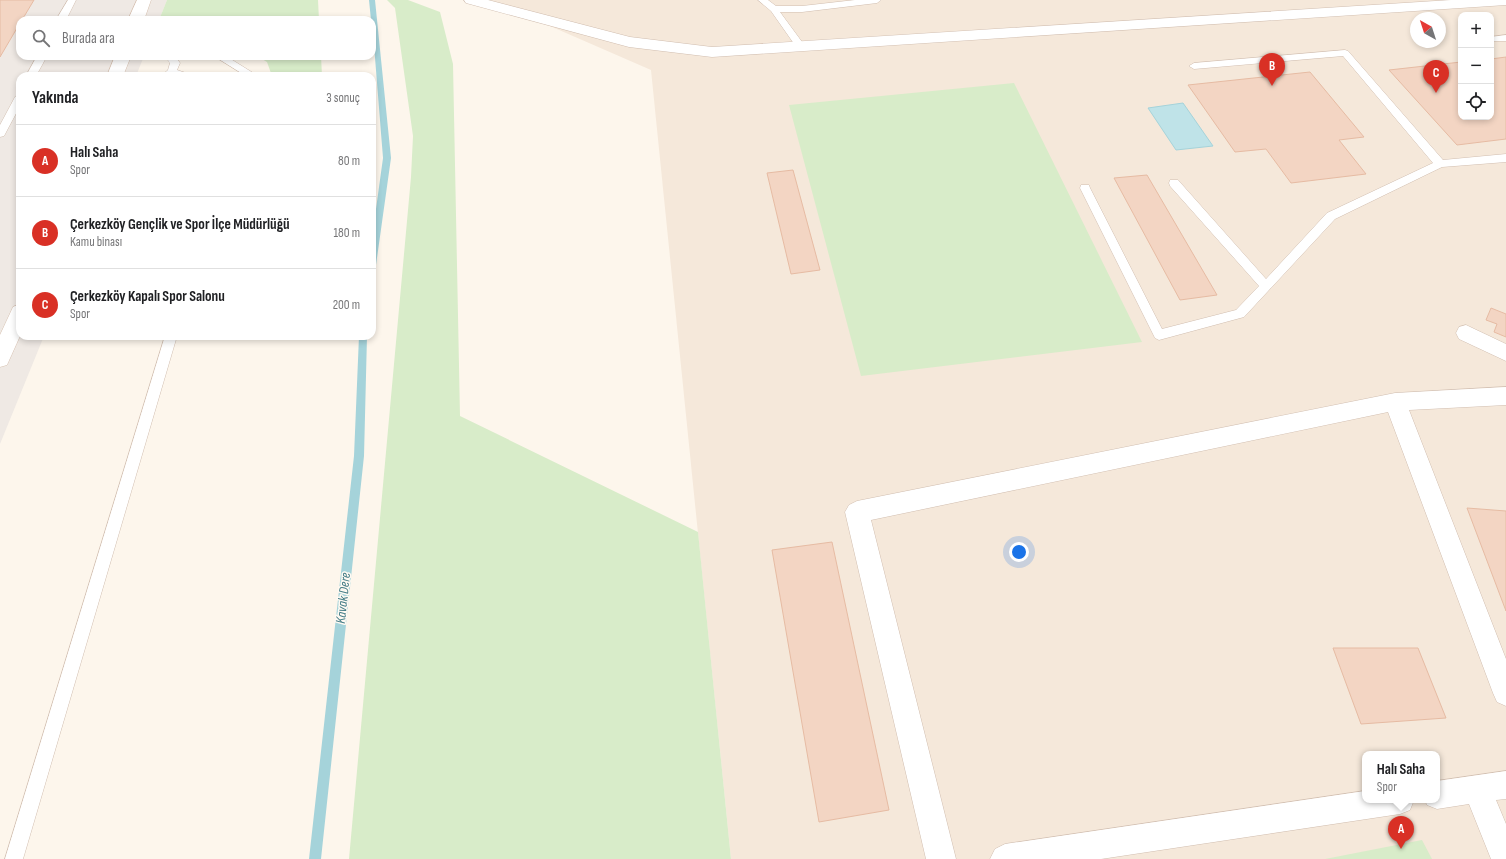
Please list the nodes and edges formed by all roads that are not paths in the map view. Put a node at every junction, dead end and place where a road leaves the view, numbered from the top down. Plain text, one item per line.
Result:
1 (72, 0) edge
2 (144, 0) edge
3 (471, 0) edge
4 (762, 0) edge
5 (877, 0) edge
6 (1506, 1) edge
7 (774, 9) junction
8 (64, 16) edge
9 (138, 16) edge
10 (1506, 38) edge
11 (1494, 39) edge
12 (800, 46) junction
13 (40, 60) edge
14 (121, 60) edge
15 (173, 60) edge
16 (226, 60) edge
17 (1194, 66) dead end
18 (33, 72) edge
19 (117, 72) edge
20 (170, 72) edge
21 (246, 72) edge
22 (16, 104) edge
23 (0, 134) edge
24 (1506, 158) edge
25 (1440, 164) junction
26 (1174, 183) dead end
27 (1086, 188) dead end
28 (1265, 286) junction
29 (16, 321) edge
30 (1466, 333) dead end
31 (170, 340) edge
32 (1506, 353) edge
33 (0, 359) edge
34 (1506, 396) edge
35 (1395, 402) junction
36 (1506, 693) edge
37 (1506, 785) edge
38 (1477, 789) junction
39 (1440, 794) edge
40 (1380, 803) edge
41 (14, 859) edge
42 (941, 859) edge
43 (1005, 859) edge
44 (1506, 859) edge

1 - 8 lane
2 - 9 street
3 - 12 street
4 - 7 lane
5 - 7 lane
6 - 12 street
7 - 12 lane
10 - 11 lane
13 - 18 lane
14 - 19 street
15 - 20 lane
16 - 21 lane
17 - 25 lane
22 - 23 lane
24 - 25 lane
25 - 28 lane
26 - 28 lane
27 - 28 lane
29 - 33 street
30 - 32 street
31 - 41 lane
34 - 35 street
35 - 36 street
35 - 42 street
37 - 38 street
38 - 39 street
38 - 44 street
40 - 43 street

